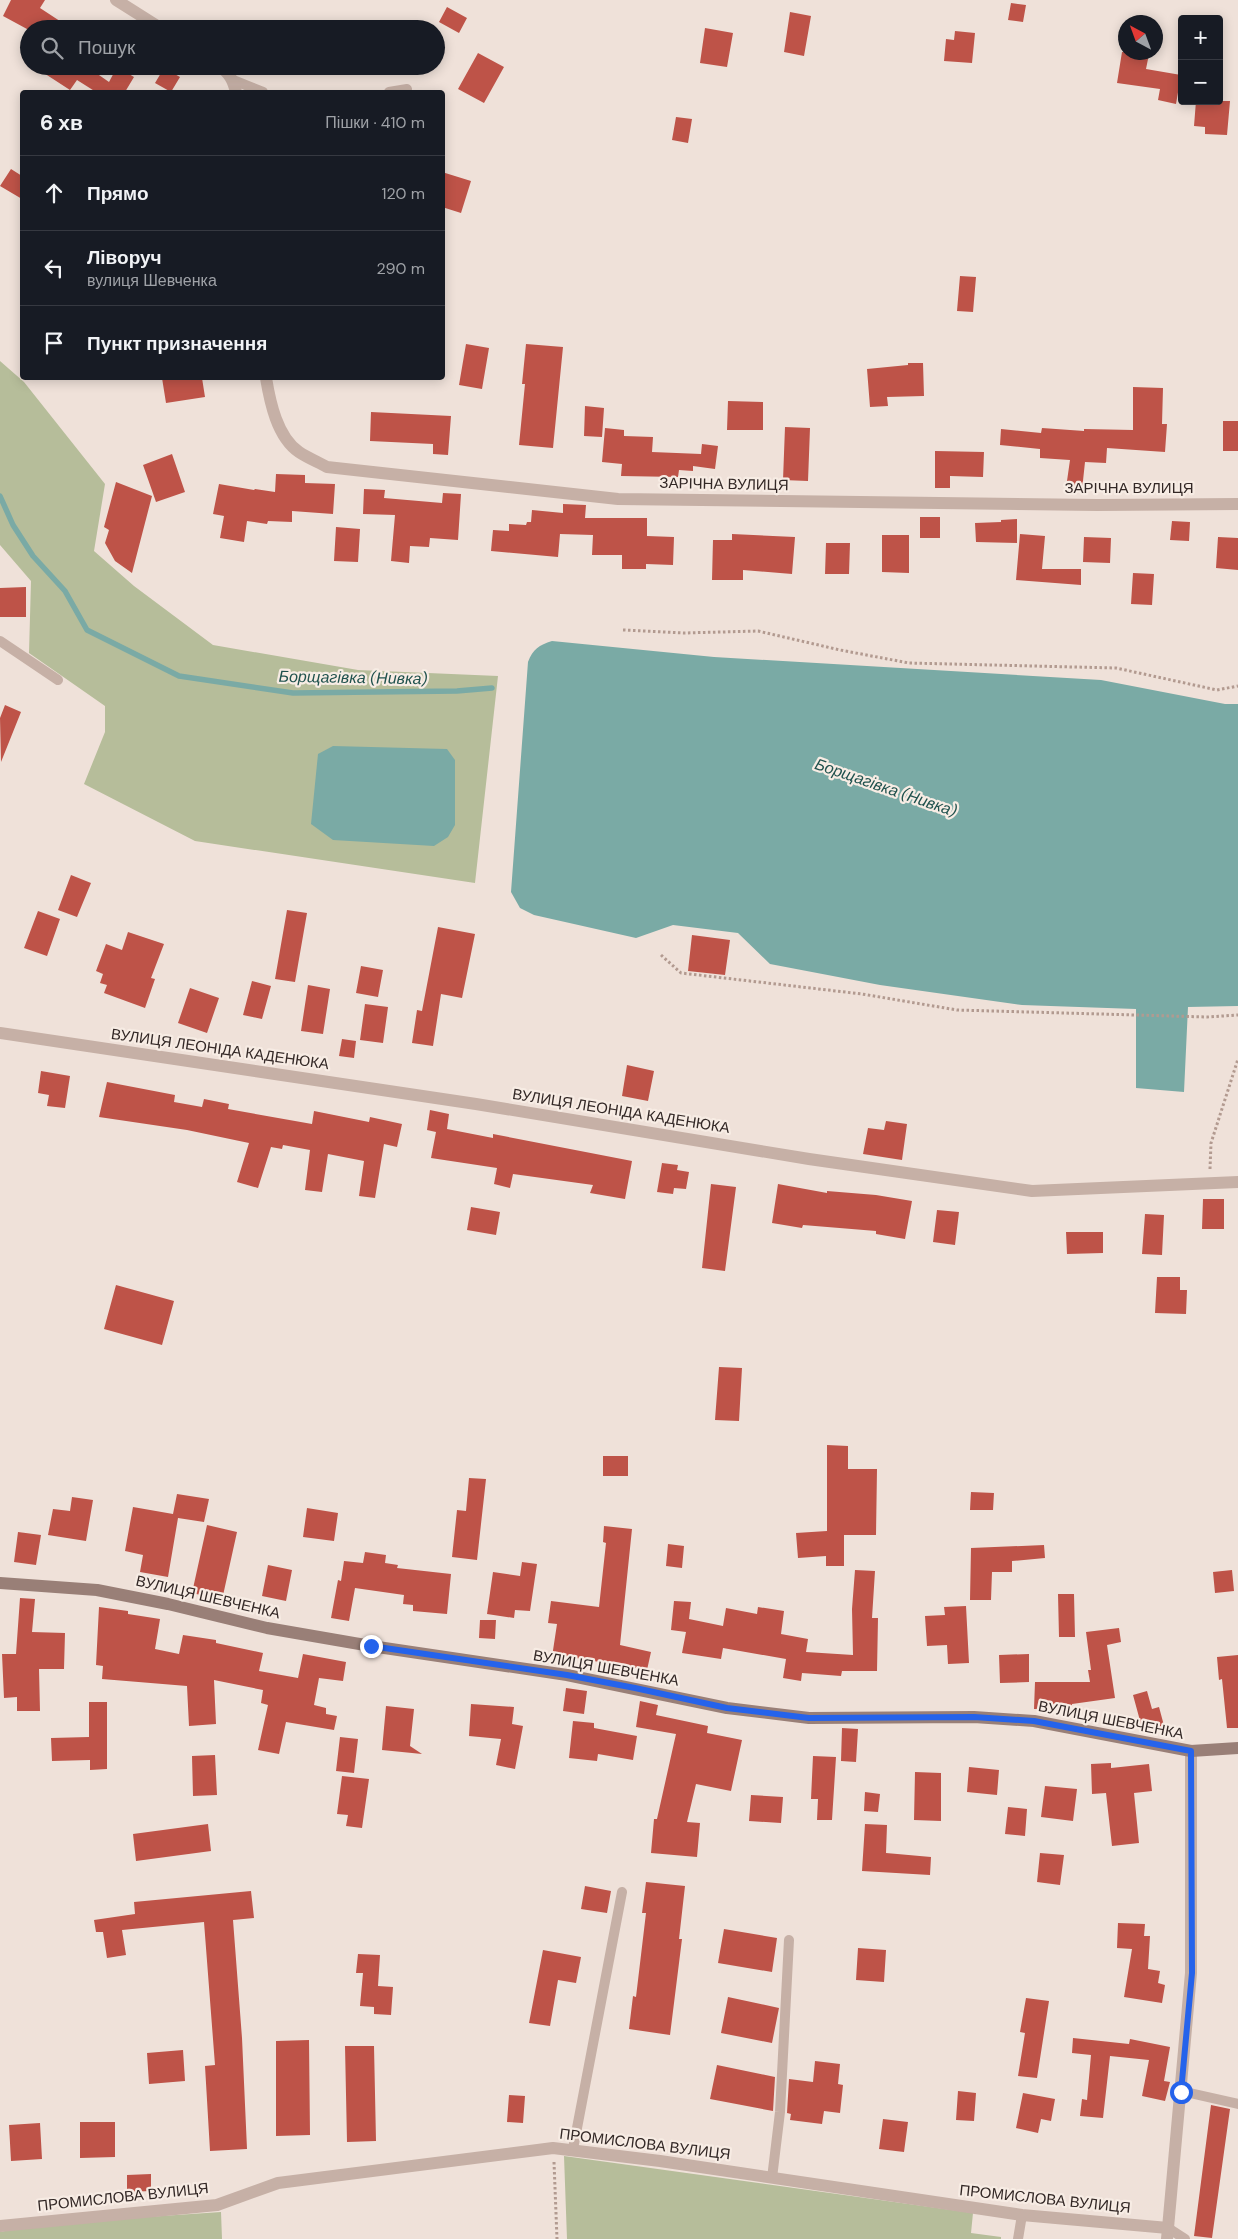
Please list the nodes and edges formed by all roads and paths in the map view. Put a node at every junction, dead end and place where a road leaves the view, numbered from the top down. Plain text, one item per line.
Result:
1 (116, 0) edge
2 (148, 20) edge
3 (229, 75) edge
4 (235, 86) edge
5 (407, 89) dead end
6 (254, 90) edge
7 (401, 90) edge
8 (266, 380) edge
9 (1238, 504) edge
10 (623, 630) dead end
11 (0, 641) edge
12 (58, 680) dead end
13 (1238, 686) edge
14 (661, 955) dead end
15 (1238, 1015) edge
16 (0, 1033) edge
17 (1238, 1059) edge
18 (1238, 1182) edge
19 (1209, 1183) junction
20 (0, 1583) edge
21 (1238, 1748) edge
22 (1191, 1751) junction
23 (622, 1892) dead end
24 (789, 1940) dead end
25 (1181, 2092) junction
26 (1238, 2104) edge
27 (554, 2148) junction
28 (573, 2149) junction
29 (772, 2178) junction
30 (1022, 2215) junction
31 (0, 2226) edge
32 (1168, 2234) edge
33 (557, 2239) edge
34 (1018, 2239) edge
35 (1185, 2239) edge

1 - 2 street
3 - 4 street
4 - 6 lane
5 - 7 lane
8 - 9 street, ЗАРІЧНА ВУЛИЦЯ
10 - 13 path
11 - 12 lane
14 - 15 path
16 - 19 street, ВУЛИЦЯ ЛЕОНІДА КАДЕНЮКА
17 - 19 path
18 - 19 street, ВУЛИЦЯ ЛЕОНІДА КАДЕНЮКА
20 - 22 street, ВУЛИЦЯ ШЕВЧЕНКА
21 - 22 street, ВУЛИЦЯ ШЕВЧЕНКА
22 - 25 street
23 - 28 lane
24 - 29 lane
25 - 26 lane
25 - 32 street
27 - 28 street, ПРОМИСЛОВА ВУЛИЦЯ
27 - 31 street, ПРОМИСЛОВА ВУЛИЦЯ
27 - 33 path
28 - 29 street, ПРОМИСЛОВА ВУЛИЦЯ
29 - 30 street, ПРОМИСЛОВА ВУЛИЦЯ
30 - 32 street, ПРОМИСЛОВА ВУЛИЦЯ
30 - 34 lane
32 - 35 lane

